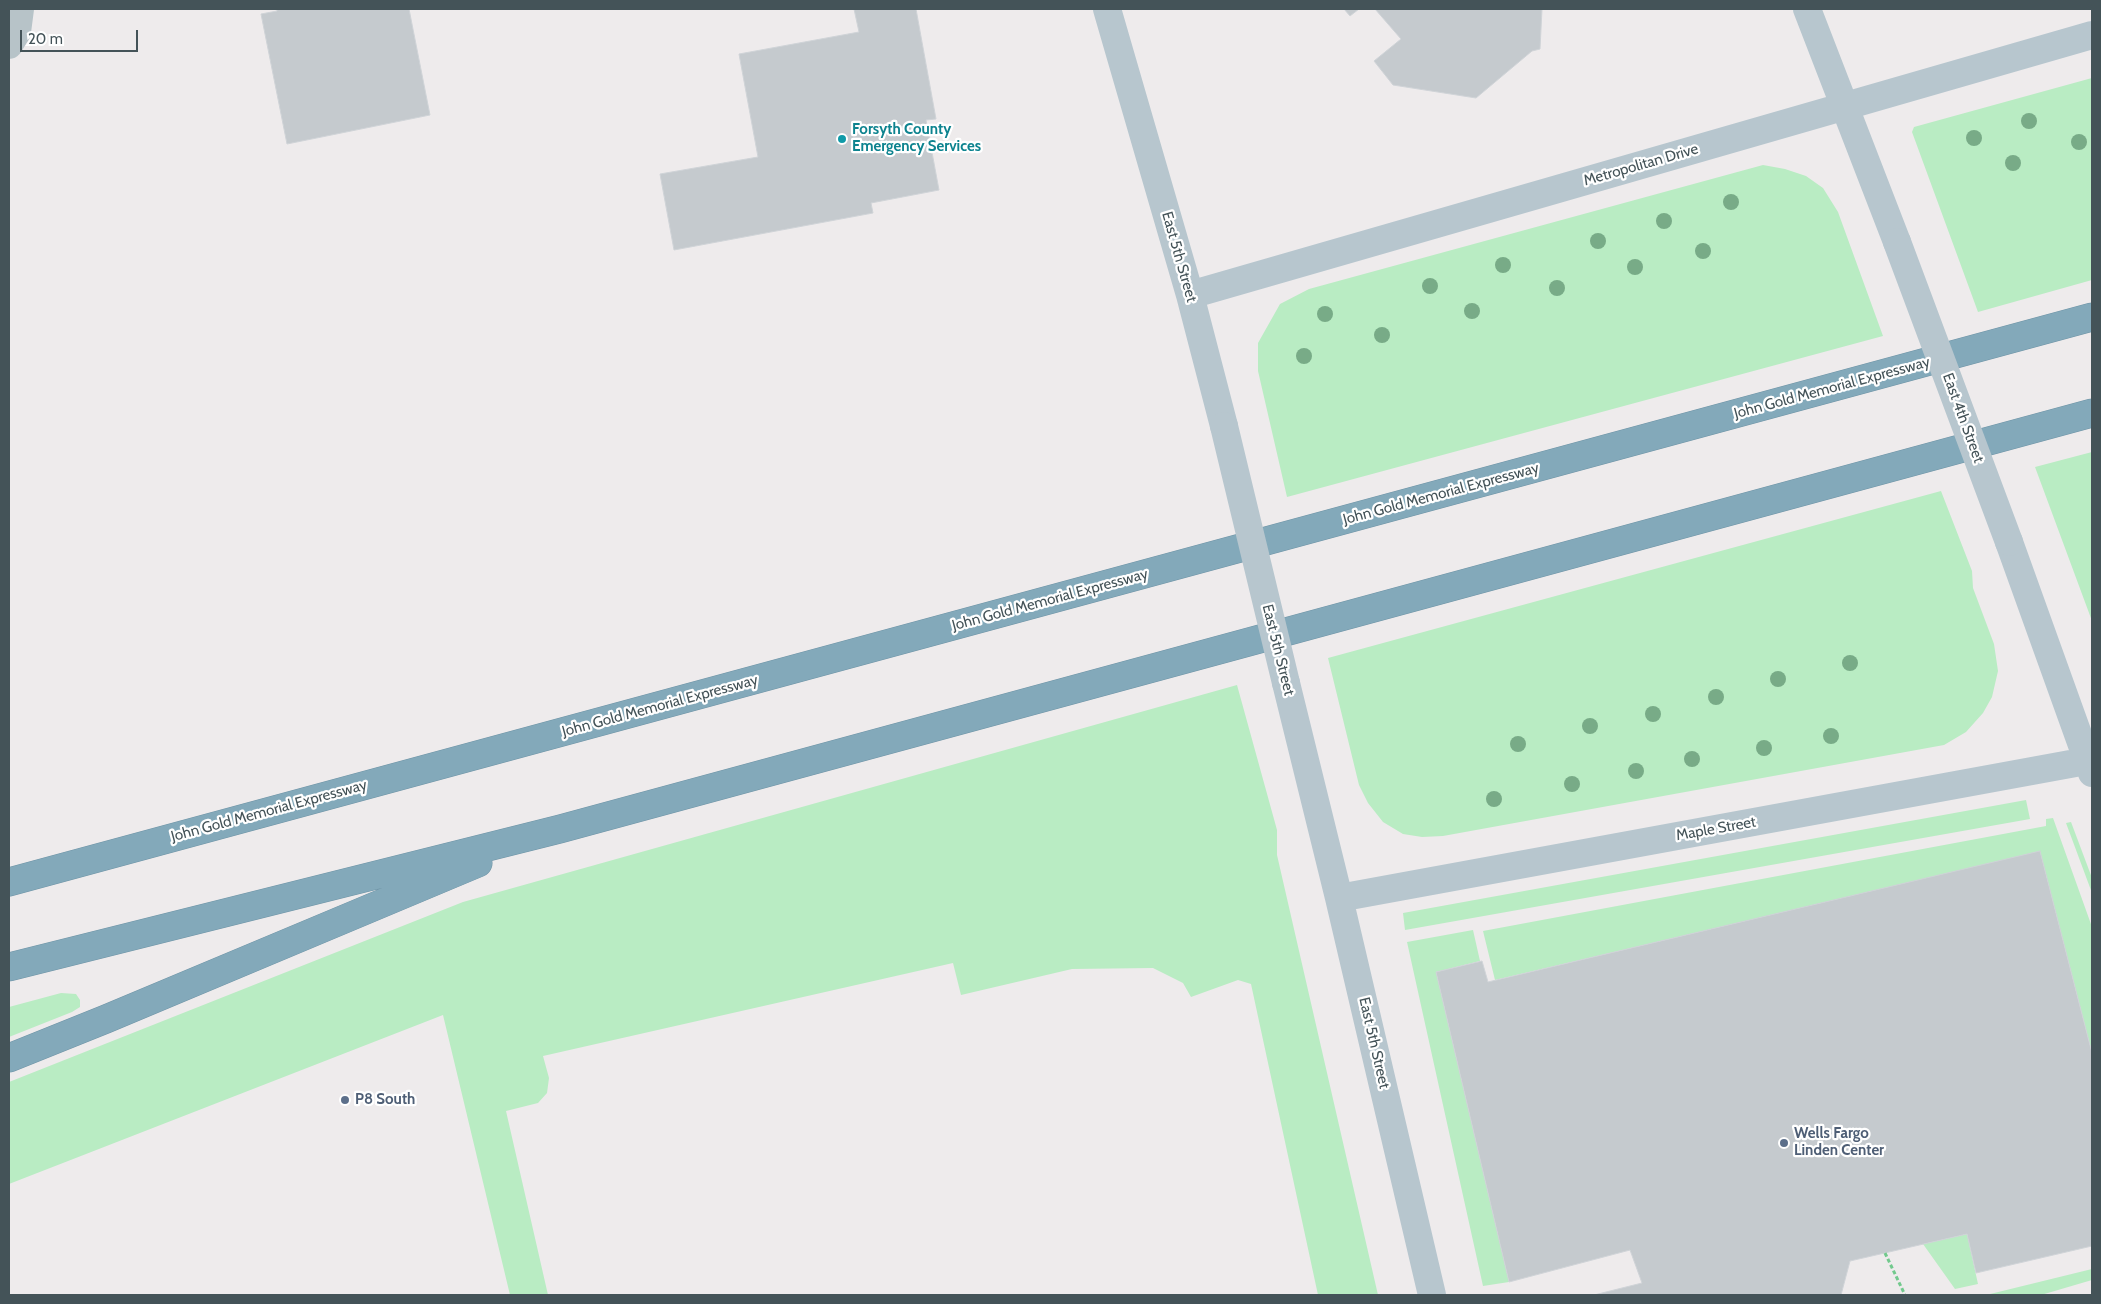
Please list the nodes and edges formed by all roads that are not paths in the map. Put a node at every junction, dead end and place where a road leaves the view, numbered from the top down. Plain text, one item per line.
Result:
1 (20, 9) edge
2 (1107, 9) edge
3 (1808, 9) edge
4 (2092, 35) edge
5 (9, 45) edge
6 (1846, 106) junction
7 (1190, 295) junction
8 (2092, 317) edge
9 (2092, 413) edge
10 (2091, 765) edge
11 (560, 829) junction
12 (9, 882) edge
13 (1339, 898) junction
14 (9, 967) edge
15 (9, 1058) edge
16 (1432, 1295) edge

1 - 5 street
2 - 7 street, East 5th Street
3 - 6 street, East 4th Street
4 - 6 street, Metropolitan Drive
6 - 7 street, Metropolitan Drive
6 - 10 street, East 4th Street, bridge
7 - 13 street, East 5th Street, bridge
8 - 12 highway, John Gold Memorial Expressway
9 - 11 highway
10 - 13 street, Maple Street
11 - 14 highway
11 - 15 highway
13 - 16 street, East 5th Street

